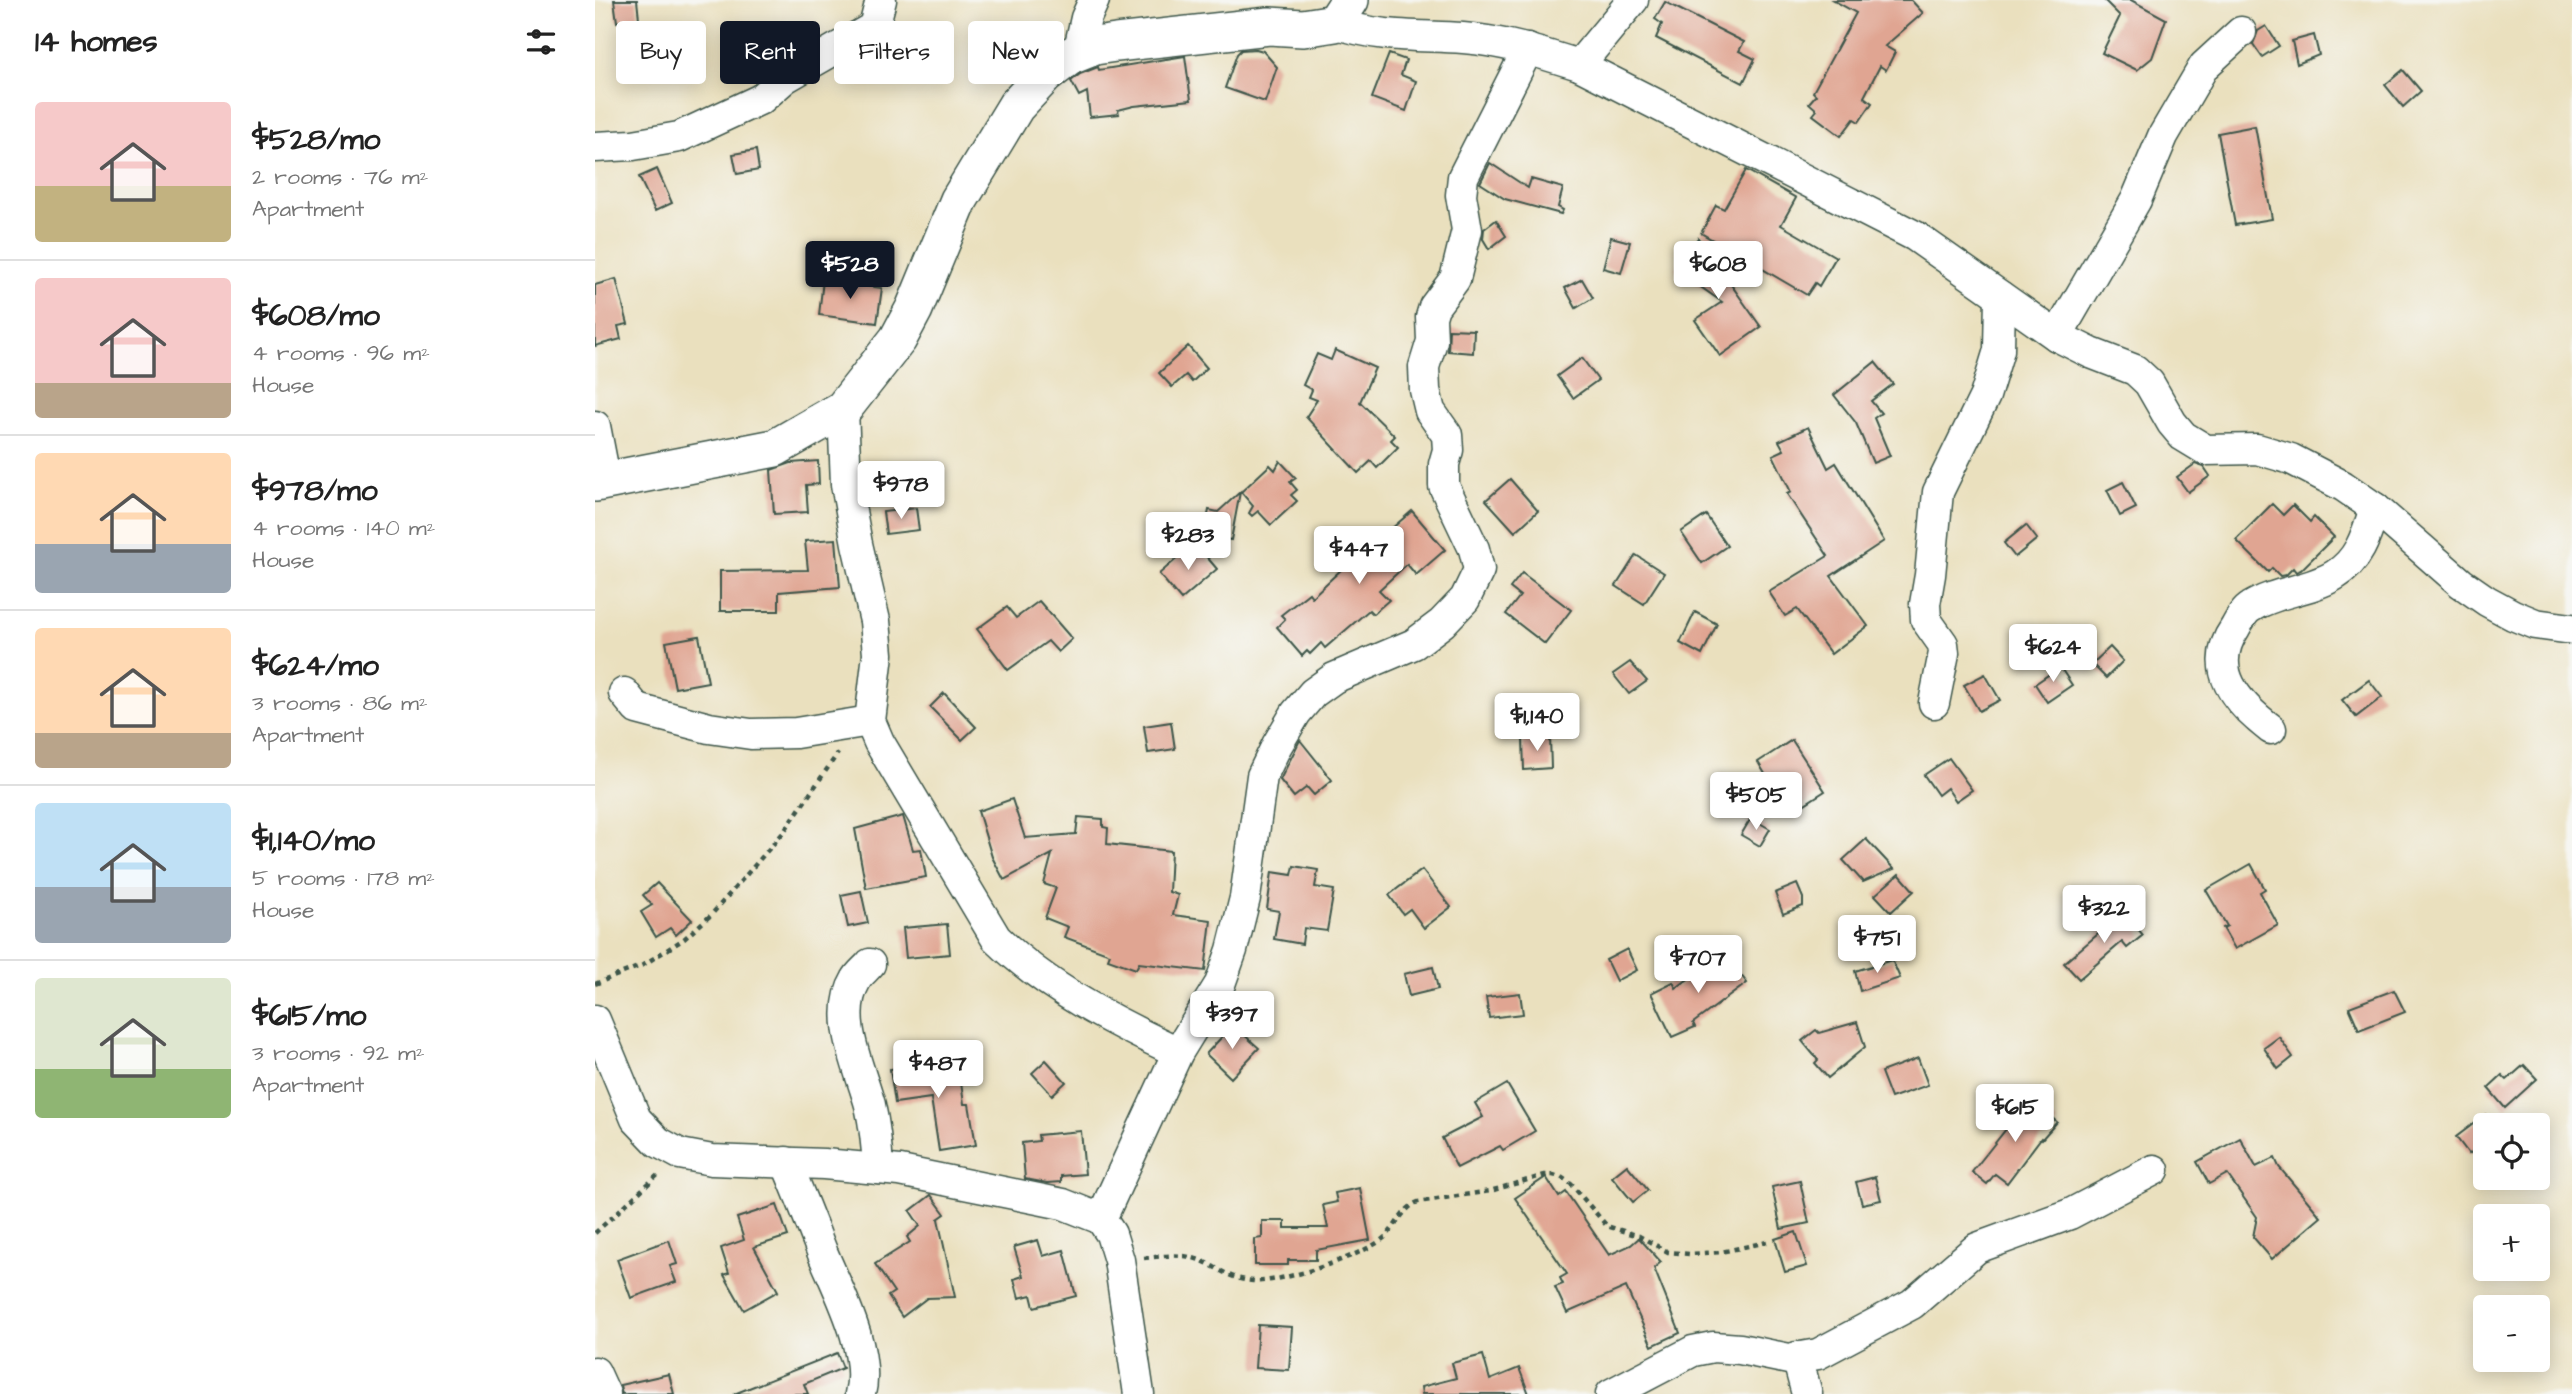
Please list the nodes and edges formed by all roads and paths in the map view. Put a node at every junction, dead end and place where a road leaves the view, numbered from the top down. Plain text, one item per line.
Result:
1 (881, 0) edge
2 (1094, 0) edge
3 (1633, 0) edge
4 (1342, 12) edge
5 (2241, 32) dead end
6 (1528, 49) junction
7 (1078, 53) junction
8 (1579, 65) junction
9 (595, 147) edge
10 (2000, 296) junction
11 (2057, 336) junction
12 (843, 409) junction
13 (595, 426) edge
14 (601, 483) edge
15 (2375, 508) junction
16 (2572, 629) edge
17 (624, 693) dead end
18 (1934, 703) dead end
19 (862, 722) junction
20 (2271, 729) dead end
21 (870, 964) dead end
22 (595, 984) edge
23 (595, 1020) edge
24 (1178, 1052) junction
25 (680, 1154) junction
26 (786, 1162) junction
27 (878, 1169) junction
28 (2154, 1170) dead end
29 (1101, 1219) junction
30 (595, 1233) edge
31 (1767, 1242) dead end
32 (1119, 1260) junction
33 (1797, 1357) junction
34 (595, 1372) edge
35 (605, 1394) edge
36 (860, 1394) edge
37 (1139, 1394) edge
38 (1611, 1394) edge
39 (1807, 1394) edge

1 - 9 street
2 - 7 street
3 - 8 street
4 - 6 street
4 - 7 street
5 - 11 street
6 - 8 street
6 - 24 street
7 - 12 street
8 - 10 street
10 - 11 street
10 - 18 street
11 - 15 street
12 - 14 street
12 - 19 street
13 - 14 street
15 - 16 street
15 - 20 street
17 - 19 street
19 - 22 path
19 - 24 street
21 - 27 street
23 - 25 street
24 - 29 street
25 - 26 street
25 - 30 path
26 - 27 street
26 - 36 street
27 - 29 street
28 - 33 street
29 - 32 street
31 - 32 path
32 - 37 street
33 - 38 street
33 - 39 street
34 - 35 street

